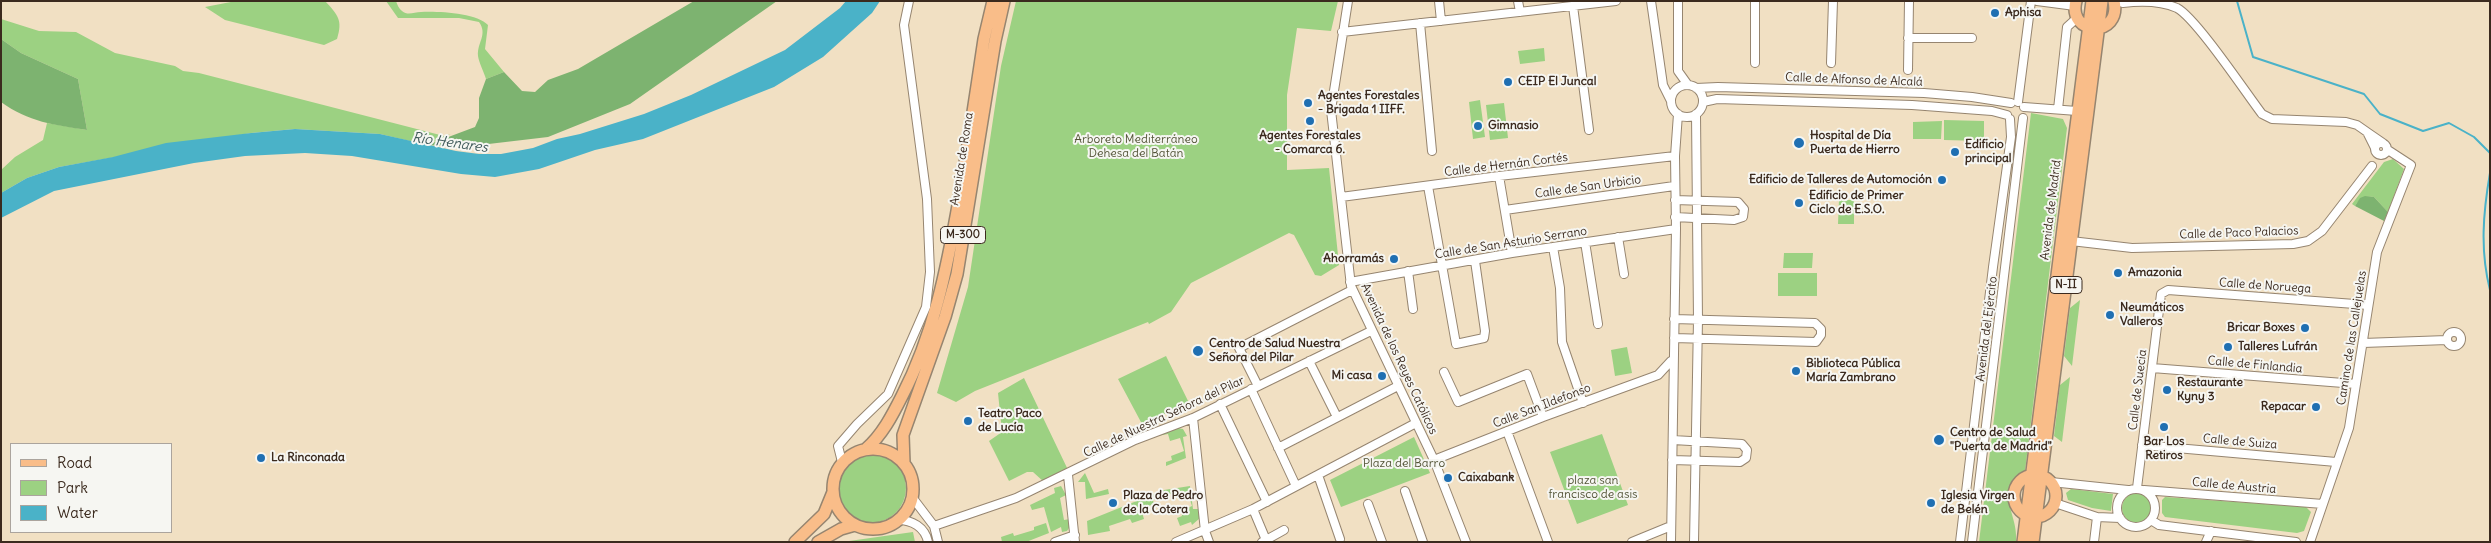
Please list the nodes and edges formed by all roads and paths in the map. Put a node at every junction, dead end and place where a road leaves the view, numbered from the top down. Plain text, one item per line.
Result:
1 (910, 1) edge
2 (993, 1) edge
3 (1004, 1) edge
4 (1348, 1) edge
5 (1439, 1) edge
6 (1518, 1) edge
7 (1616, 1) edge
8 (1651, 1) edge
9 (1678, 1) edge
10 (1755, 1) edge
11 (1833, 1) edge
12 (1909, 1) edge
13 (2031, 1) edge
14 (2037, 1) edge
15 (2092, 1) edge
16 (2102, 1) edge
17 (1596, 2) edge
18 (2119, 2) edge
19 (2075, 4) edge
20 (1573, 6) junction
21 (1520, 12) junction
22 (2077, 18) junction
23 (1442, 21) junction
24 (1420, 23) junction
25 (2093, 28) junction
26 (1342, 32) junction
27 (1908, 38) junction
28 (1972, 38) dead end
29 (1755, 63) dead end
30 (1831, 63) dead end
31 (1908, 70) dead end
32 (1688, 85) junction
33 (1696, 88) junction
34 (2088, 94) junction
35 (1671, 101) junction
36 (1703, 102) junction
37 (2018, 104) junction
38 (2058, 109) junction
39 (2077, 111) junction
40 (1678, 114) junction
41 (1696, 114) junction
42 (2008, 117) junction
43 (2023, 118) junction
44 (1590, 130) dead end
45 (2381, 150) junction
46 (1432, 151) dead end
47 (1675, 156) junction
48 (1499, 176) junction
49 (1428, 186) junction
50 (1674, 186) junction
51 (1341, 197) junction
52 (1675, 200) junction
53 (1698, 200) junction
54 (1505, 210) junction
55 (1676, 217) junction
56 (1698, 218) junction
57 (1676, 229) junction
58 (1618, 238) junction
59 (2072, 241) junction
60 (1585, 242) junction
61 (1553, 248) junction
62 (1512, 253) junction
63 (1474, 260) junction
64 (1441, 265) junction
65 (1408, 271) junction
66 (1624, 274) dead end
67 (1351, 286) junction
68 (2161, 294) joint
69 (2368, 305) junction
70 (1413, 309) dead end
71 (1674, 319) junction
72 (1698, 320) junction
73 (1598, 324) dead end
74 (1371, 331) junction
75 (1674, 338) junction
76 (1697, 339) junction
77 (2447, 340) dead end
78 (2363, 343) junction
79 (1672, 359) junction
80 (1309, 361) junction
81 (2152, 368) junction
82 (1444, 372) dead end
83 (1658, 376) junction
84 (2356, 384) junction
85 (1398, 386) junction
86 (1672, 386) junction
87 (1254, 388) junction
88 (1583, 403) junction
89 (1220, 404) junction
90 (1337, 417) junction
91 (1543, 417) junction
92 (1192, 418) junction
93 (1416, 423) junction
94 (1507, 431) junction
95 (1673, 440) junction
96 (1695, 441) junction
97 (2142, 445) junction
98 (1278, 448) junction
99 (866, 449) junction
100 (1434, 460) junction
101 (1672, 460) junction
102 (1695, 461) junction
103 (842, 462) junction
104 (2336, 462) junction
105 (904, 463) junction
106 (1068, 474) junction
107 (1318, 475) junction
108 (2042, 478) junction
109 (1296, 486) junction
110 (2141, 489) junction
111 (2128, 490) junction
112 (1405, 491) dead end
113 (833, 492) junction
114 (912, 497) junction
115 (1267, 502) junction
116 (2055, 503) junction
117 (1368, 504) dead end
118 (2323, 504) junction
119 (1253, 509) junction
120 (2032, 517) junction
121 (2097, 517) junction
122 (2120, 518) junction
123 (898, 520) junction
124 (2151, 520) junction
125 (855, 525) junction
126 (934, 526) junction
127 (1671, 526) junction
128 (1284, 530) dead end
129 (1205, 531) junction
130 (2211, 531) junction
131 (1075, 538) edge
132 (1340, 539) dead end
133 (1264, 541) edge
134 (795, 542) edge
135 (818, 542) edge
136 (928, 542) edge
137 (938, 542) edge
138 (1055, 542) edge
139 (1176, 542) edge
140 (1209, 542) edge
141 (1382, 542) edge
142 (1423, 542) edge
143 (1466, 542) edge
144 (1548, 542) edge
145 (1632, 542) edge
146 (1671, 542) edge
147 (1694, 542) edge
148 (1960, 542) edge
149 (1972, 542) edge
150 (2023, 542) edge
151 (2033, 542) edge
152 (2094, 542) edge
153 (2206, 542) edge
154 (2296, 542) edge
155 (2310, 542) edge

1 - 103 street
2 - 99 main road, Avenida de Roma / M-300
3 - 105 main road, Avenida de Roma / M-300
4 - 26 street, Avenida de los Reyes Católicos
5 - 23 street
6 - 21 street
7 - 17 street
8 - 35 street
9 - 32 street
10 - 29 street
11 - 30 street
12 - 27 street
13 - 37 street
14 - 19 street
15 - 25 main road, Avenida de Madrid / N-II
16 - 25 main road, Avenida de Madrid / N-II
17 - 20 street
18 - 25 main road
18 - 45 street
19 - 22 main road
20 - 21 street
20 - 44 street
21 - 23 street
22 - 25 main road
22 - 38 street
23 - 24 street
24 - 26 street
24 - 46 street
25 - 34 main road, Avenida de Madrid / N-II
25 - 39 main road, Avenida de Madrid / N-II
26 - 51 street, Avenida de los Reyes Católicos
27 - 28 street
27 - 31 street
32 - 33 street
32 - 35 street
33 - 36 street
33 - 37 street, Calle de Alfonso de Alcalá
34 - 39 street
34 - 59 main road, Avenida de Madrid / N-II
35 - 40 street
36 - 41 street
36 - 42 street, Calle de Alfonso de Alcalá
37 - 38 street, Calle de Alfonso de Alcalá
37 - 42 street
37 - 43 street
38 - 39 street, Calle de Alfonso de Alcalá
39 - 108 main road, Avenida de Madrid / N-II
40 - 41 street
40 - 47 street
41 - 53 street
42 - 43 street
42 - 148 street, Avenida del Ejército
43 - 149 street, Avenida del Ejército
45 - 59 street, Calle de Paco Palacios
45 - 69 street, Camino de las Callejuelas
47 - 48 street, Calle de Hernán Cortés
47 - 50 street
48 - 49 street, Calle de Hernán Cortés
48 - 54 street
49 - 51 street, Calle de Hernán Cortés
49 - 64 street
50 - 52 street
50 - 54 street, Calle de San Urbicio
51 - 67 street, Avenida de los Reyes Católicos
52 - 53 street
52 - 55 street
53 - 56 street
53 - 56 street
54 - 62 street
55 - 56 street
55 - 57 street
56 - 72 street
57 - 58 street, Calle de San Asturio Serrano
57 - 71 street
58 - 60 street, Calle de San Asturio Serrano
58 - 66 street
59 - 108 main road, Avenida de Madrid / N-II
60 - 61 street, Calle de San Asturio Serrano
60 - 73 street
61 - 62 street, Calle de San Asturio Serrano
61 - 88 street
62 - 63 street, Calle de San Asturio Serrano
63 - 64 street, Calle de San Asturio Serrano
63 - 64 street
64 - 65 street, Calle de San Asturio Serrano
65 - 67 street, Calle de San Asturio Serrano
65 - 70 street
67 - 74 street, Avenida de los Reyes Católicos
67 - 87 street, Calle de San Asturio Serrano
68 - 69 street, Calle de Noruega
68 - 81 street, Calle de Suecia
69 - 78 street, Camino de las Callejuelas
71 - 72 street
71 - 75 street
72 - 76 street
72 - 76 street
74 - 80 street, Calle de Nuestra Señora del Pilar
74 - 85 street, Avenida de los Reyes Católicos
75 - 76 street
75 - 79 street
76 - 96 street
77 - 78 street
78 - 84 street, Camino de las Callejuelas
79 - 83 street
79 - 86 street
80 - 87 street, Calle de Nuestra Señora del Pilar
80 - 90 street
81 - 84 street, Calle de Finlandia
81 - 97 street, Calle de Suecia
82 - 91 street
83 - 86 street
83 - 88 street, Calle San Ildefonso
84 - 104 street, Camino de las Callejuelas
85 - 90 street
85 - 93 street, Avenida de los Reyes Católicos
86 - 95 street
87 - 89 street, Calle de Nuestra Señora del Pilar
87 - 98 street
88 - 91 street, Calle San Ildefonso
89 - 92 street, Calle de Nuestra Señora del Pilar
89 - 115 street
90 - 98 street
91 - 94 street, Calle San Ildefonso
92 - 106 street, Calle de Nuestra Señora del Pilar
92 - 129 street
93 - 100 street, Avenida de los Reyes Católicos
93 - 107 street
94 - 100 street, Calle San Ildefonso
94 - 144 street
95 - 96 street
95 - 101 street
96 - 102 street
96 - 102 street
97 - 104 street, Calle de Suiza
97 - 110 street, Calle de Suecia
98 - 109 street
99 - 103 main road, M-300
99 - 105 main road
100 - 143 street, Avenida de los Reyes Católicos
101 - 102 street
101 - 127 street
102 - 147 street
103 - 113 main road
104 - 118 street, Camino de las Callejuelas
105 - 114 main road, M-300
106 - 126 street, Calle de Nuestra Señora del Pilar
106 - 131 street
107 - 109 street
107 - 132 street
108 - 111 street
108 - 116 main road
108 - 120 main road, Avenida de Madrid / N-II
108 - 120 main road
109 - 115 street
110 - 111 street
110 - 118 street, Calle de Austria
110 - 124 street
111 - 122 street
112 - 142 street
113 - 125 main road
113 - 134 main road
114 - 123 main road
114 - 126 street
115 - 119 street
116 - 120 main road
116 - 121 street
117 - 141 street
118 - 155 street, Camino de las Callejuelas
119 - 129 street
119 - 133 street
120 - 150 main road, Avenida de Madrid / N-II
120 - 151 main road, Avenida de Madrid / N-II
121 - 122 street
121 - 152 street
122 - 124 street
123 - 125 main road
123 - 136 street
124 - 130 street
125 - 135 main road
126 - 137 street
127 - 145 street
127 - 146 street
128 - 133 street
129 - 139 street
129 - 140 street
130 - 153 street
130 - 154 street
131 - 138 street

